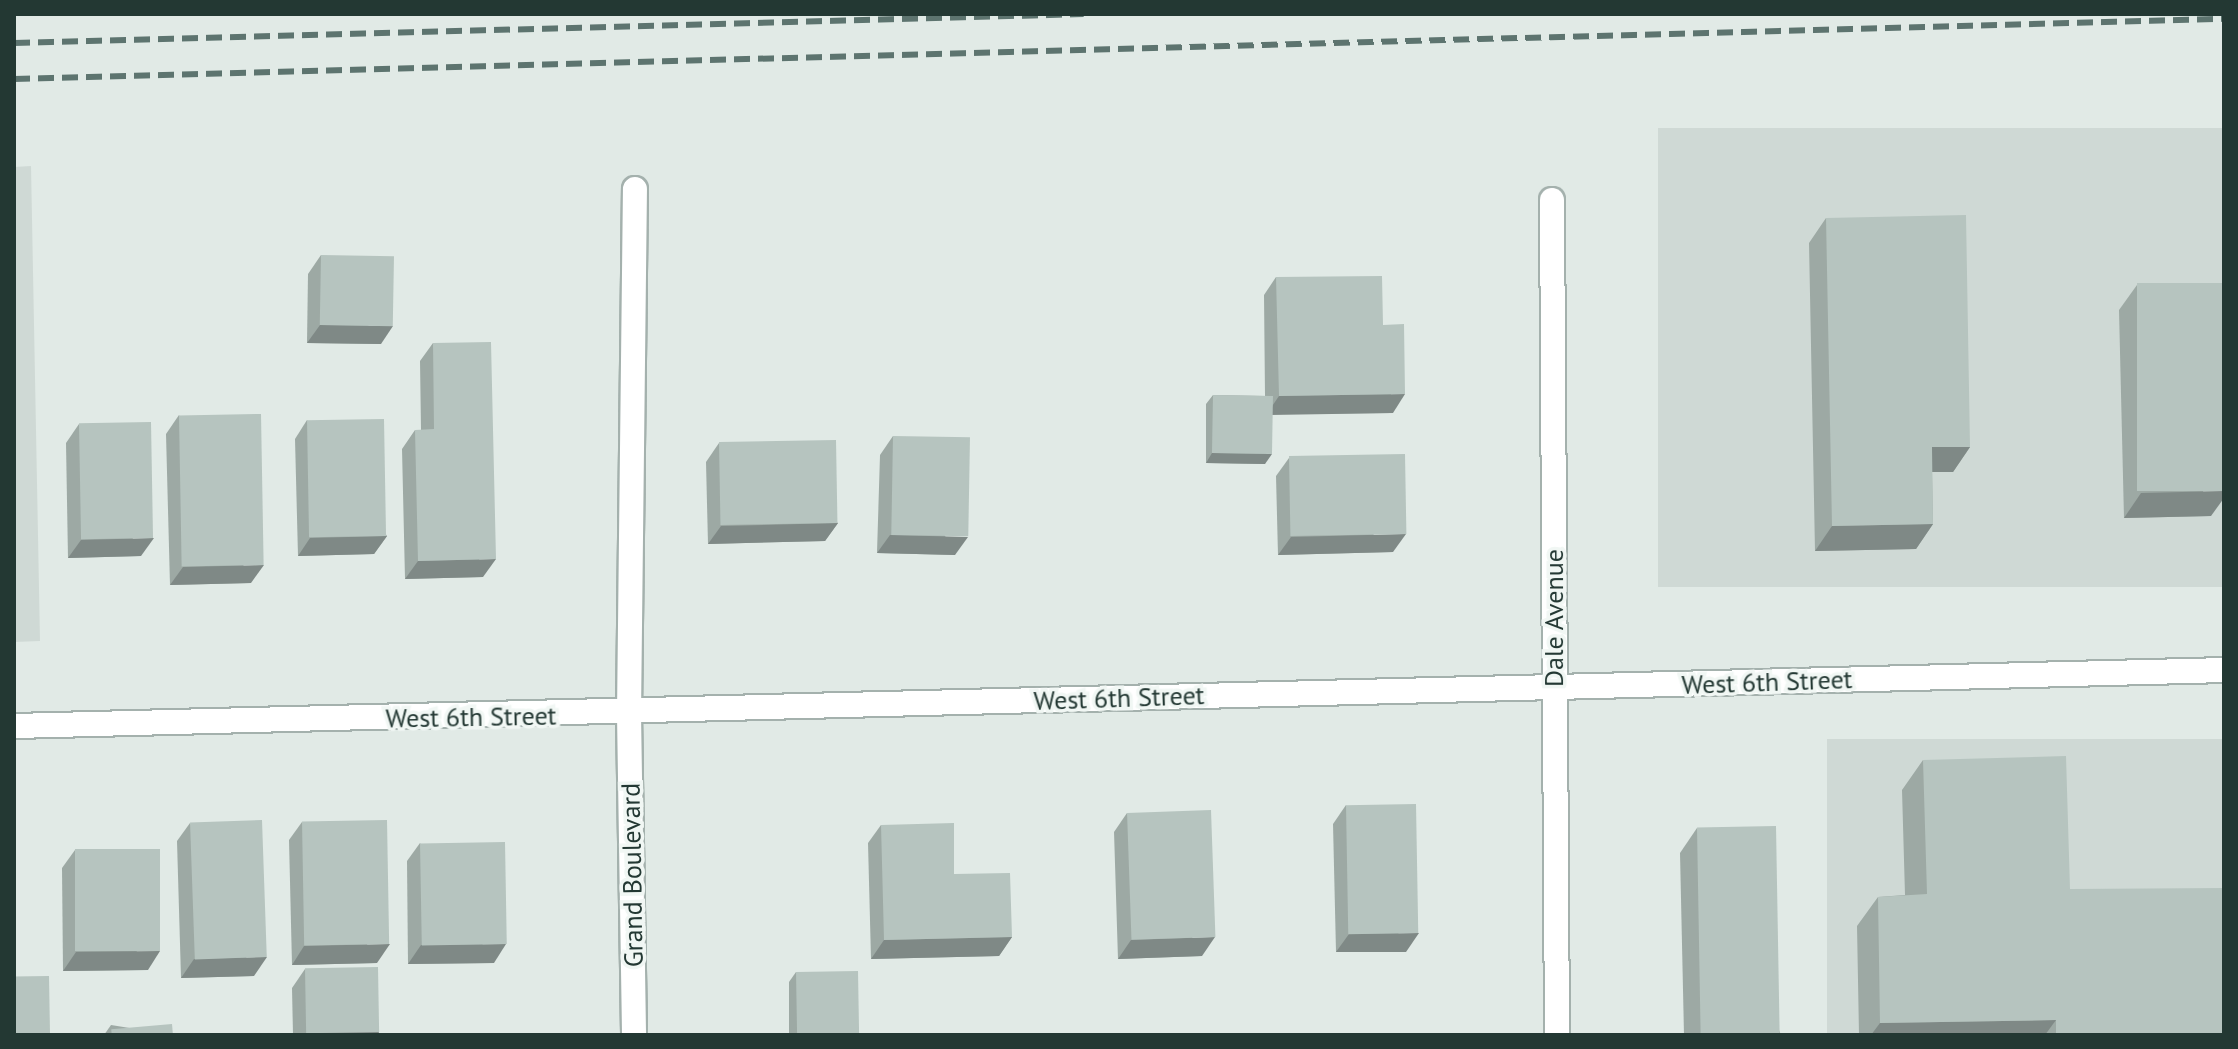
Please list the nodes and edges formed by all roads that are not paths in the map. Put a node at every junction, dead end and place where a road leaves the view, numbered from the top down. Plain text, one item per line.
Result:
1 (635, 189) dead end
2 (1552, 200) dead end
3 (2224, 670) edge
4 (1555, 688) junction
5 (629, 714) junction
6 (14, 726) edge
7 (634, 1035) edge
8 (1557, 1035) edge

1 - 5 street, Grand Boulevard
2 - 4 street, Dale Avenue
3 - 4 street, West 6th Street
4 - 5 street, West 6th Street
4 - 8 street, Dale Avenue
5 - 6 street, West 6th Street
5 - 7 street, Grand Boulevard

